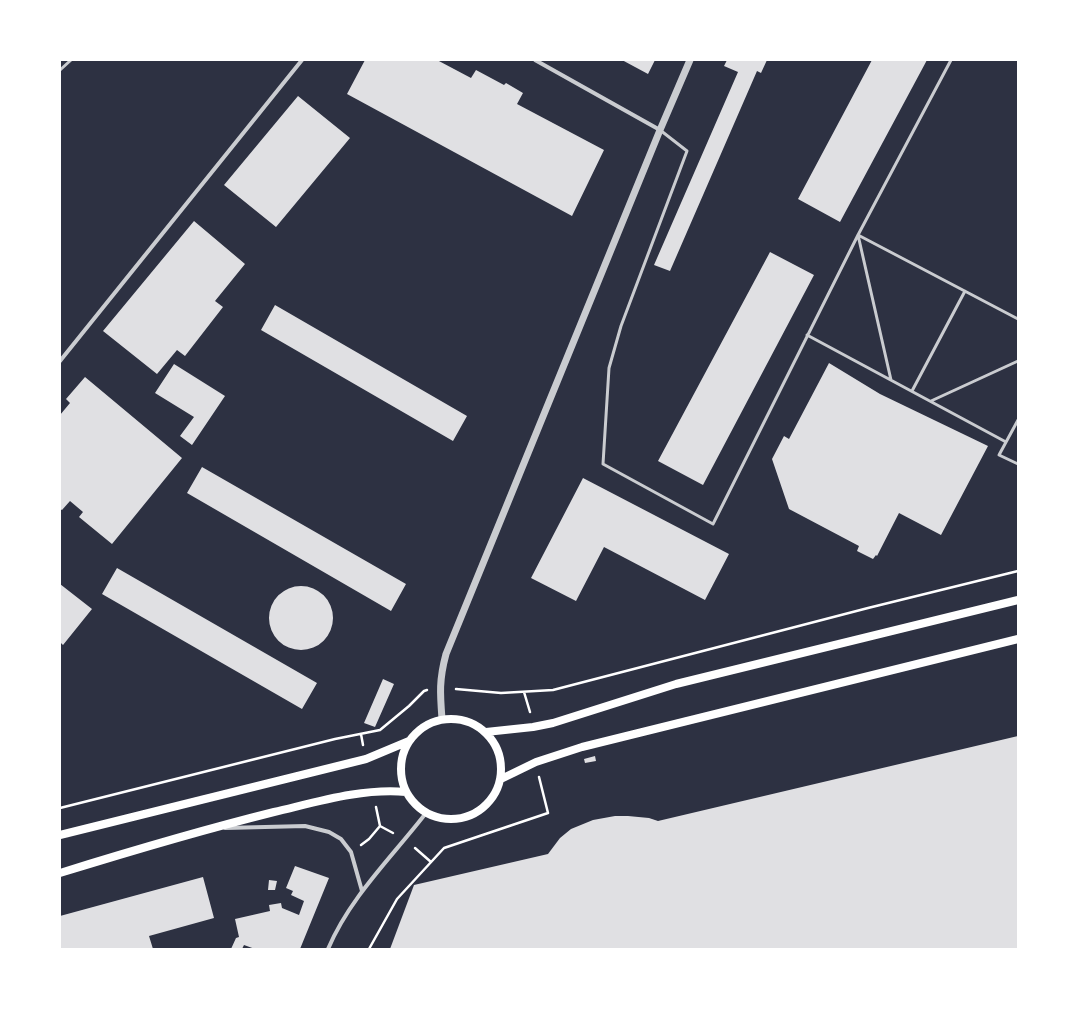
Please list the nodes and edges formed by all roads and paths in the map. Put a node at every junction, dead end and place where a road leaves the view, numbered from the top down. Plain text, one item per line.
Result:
1 (71, 60) edge
2 (302, 60) edge
3 (535, 60) edge
4 (690, 60) edge
5 (951, 60) edge
6 (60, 70) edge
7 (660, 130) junction
8 (858, 235) junction
9 (965, 291) junction
10 (1018, 319) edge
11 (808, 335) junction
12 (1018, 361) edge
13 (60, 362) edge
14 (891, 380) junction
15 (912, 391) junction
16 (931, 402) junction
17 (1018, 420) edge
18 (1006, 442) junction
19 (1018, 464) edge
20 (1018, 571) edge
21 (1018, 600) edge
22 (1018, 639) edge
23 (440, 688) junction
24 (442, 719) junction
25 (486, 732) junction
26 (409, 742) junction
27 (501, 780) junction
28 (406, 792) junction
29 (60, 808) edge
30 (426, 813) junction
31 (548, 813) dead end
32 (212, 828) junction
33 (60, 836) edge
34 (60, 873) edge
35 (362, 891) junction
36 (328, 949) edge
37 (369, 949) edge

1 - 6 lane
2 - 13 street
3 - 7 street
4 - 7 street
5 - 8 lane
7 - 11 lane
7 - 23 street
8 - 9 lane
8 - 11 lane
8 - 14 lane
9 - 10 lane
9 - 15 lane
11 - 14 lane
12 - 16 lane
14 - 15 lane
15 - 16 lane
16 - 18 lane
17 - 18 lane
18 - 19 lane
20 - 23 path
21 - 25 main road
22 - 27 main road
23 - 24 street
23 - 29 path
24 - 25 main road
24 - 26 main road
25 - 27 main road
26 - 28 main road
26 - 33 main road
27 - 30 main road
28 - 30 main road
28 - 32 main road
30 - 35 street
31 - 37 path
32 - 34 main road
32 - 35 street
35 - 36 street

